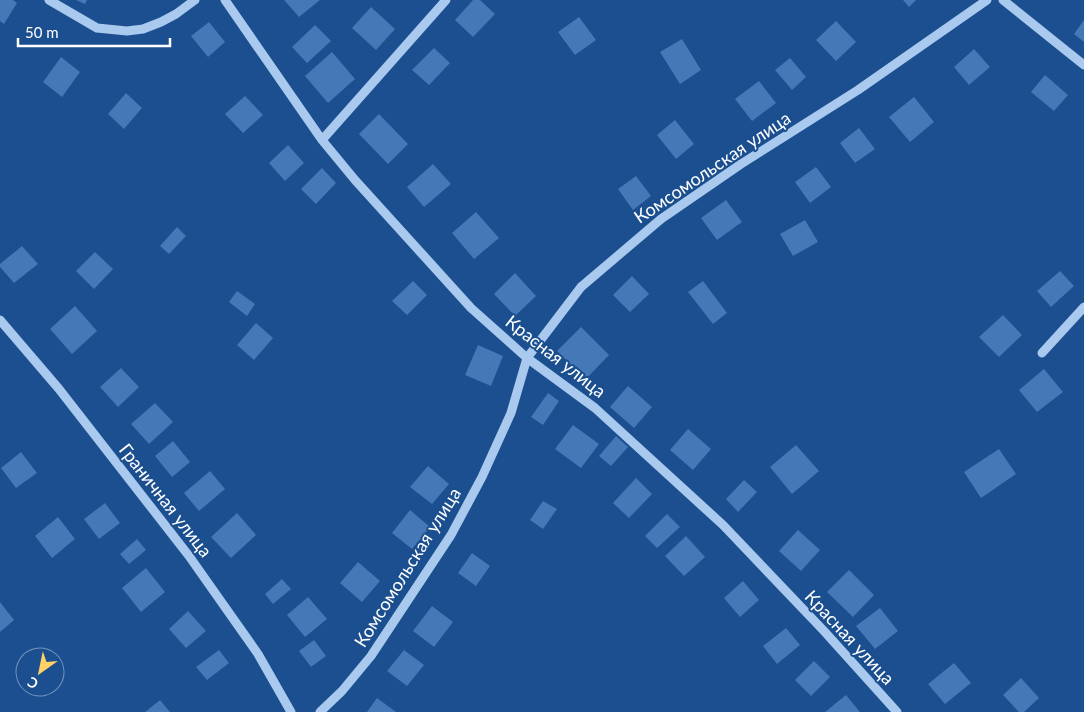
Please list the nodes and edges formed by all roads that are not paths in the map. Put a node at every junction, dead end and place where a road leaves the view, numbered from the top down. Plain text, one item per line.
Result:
1 (49, 0) edge
2 (194, 0) edge
3 (225, 0) edge
4 (446, 0) edge
5 (987, 0) edge
6 (1003, 0) edge
7 (1084, 65) edge
8 (322, 140) junction
9 (1084, 307) edge
10 (0, 320) edge
11 (1042, 353) dead end
12 (527, 358) junction
13 (291, 712) edge
14 (320, 712) edge
15 (897, 712) edge

1 - 2 street
3 - 8 street, Красная улица
4 - 8 street
5 - 12 street, Комсомольская улица
6 - 7 street
8 - 12 street, Красная улица
9 - 11 street
10 - 13 street, Граничная улица
12 - 14 street, Комсомольская улица
12 - 15 street, Красная улица

